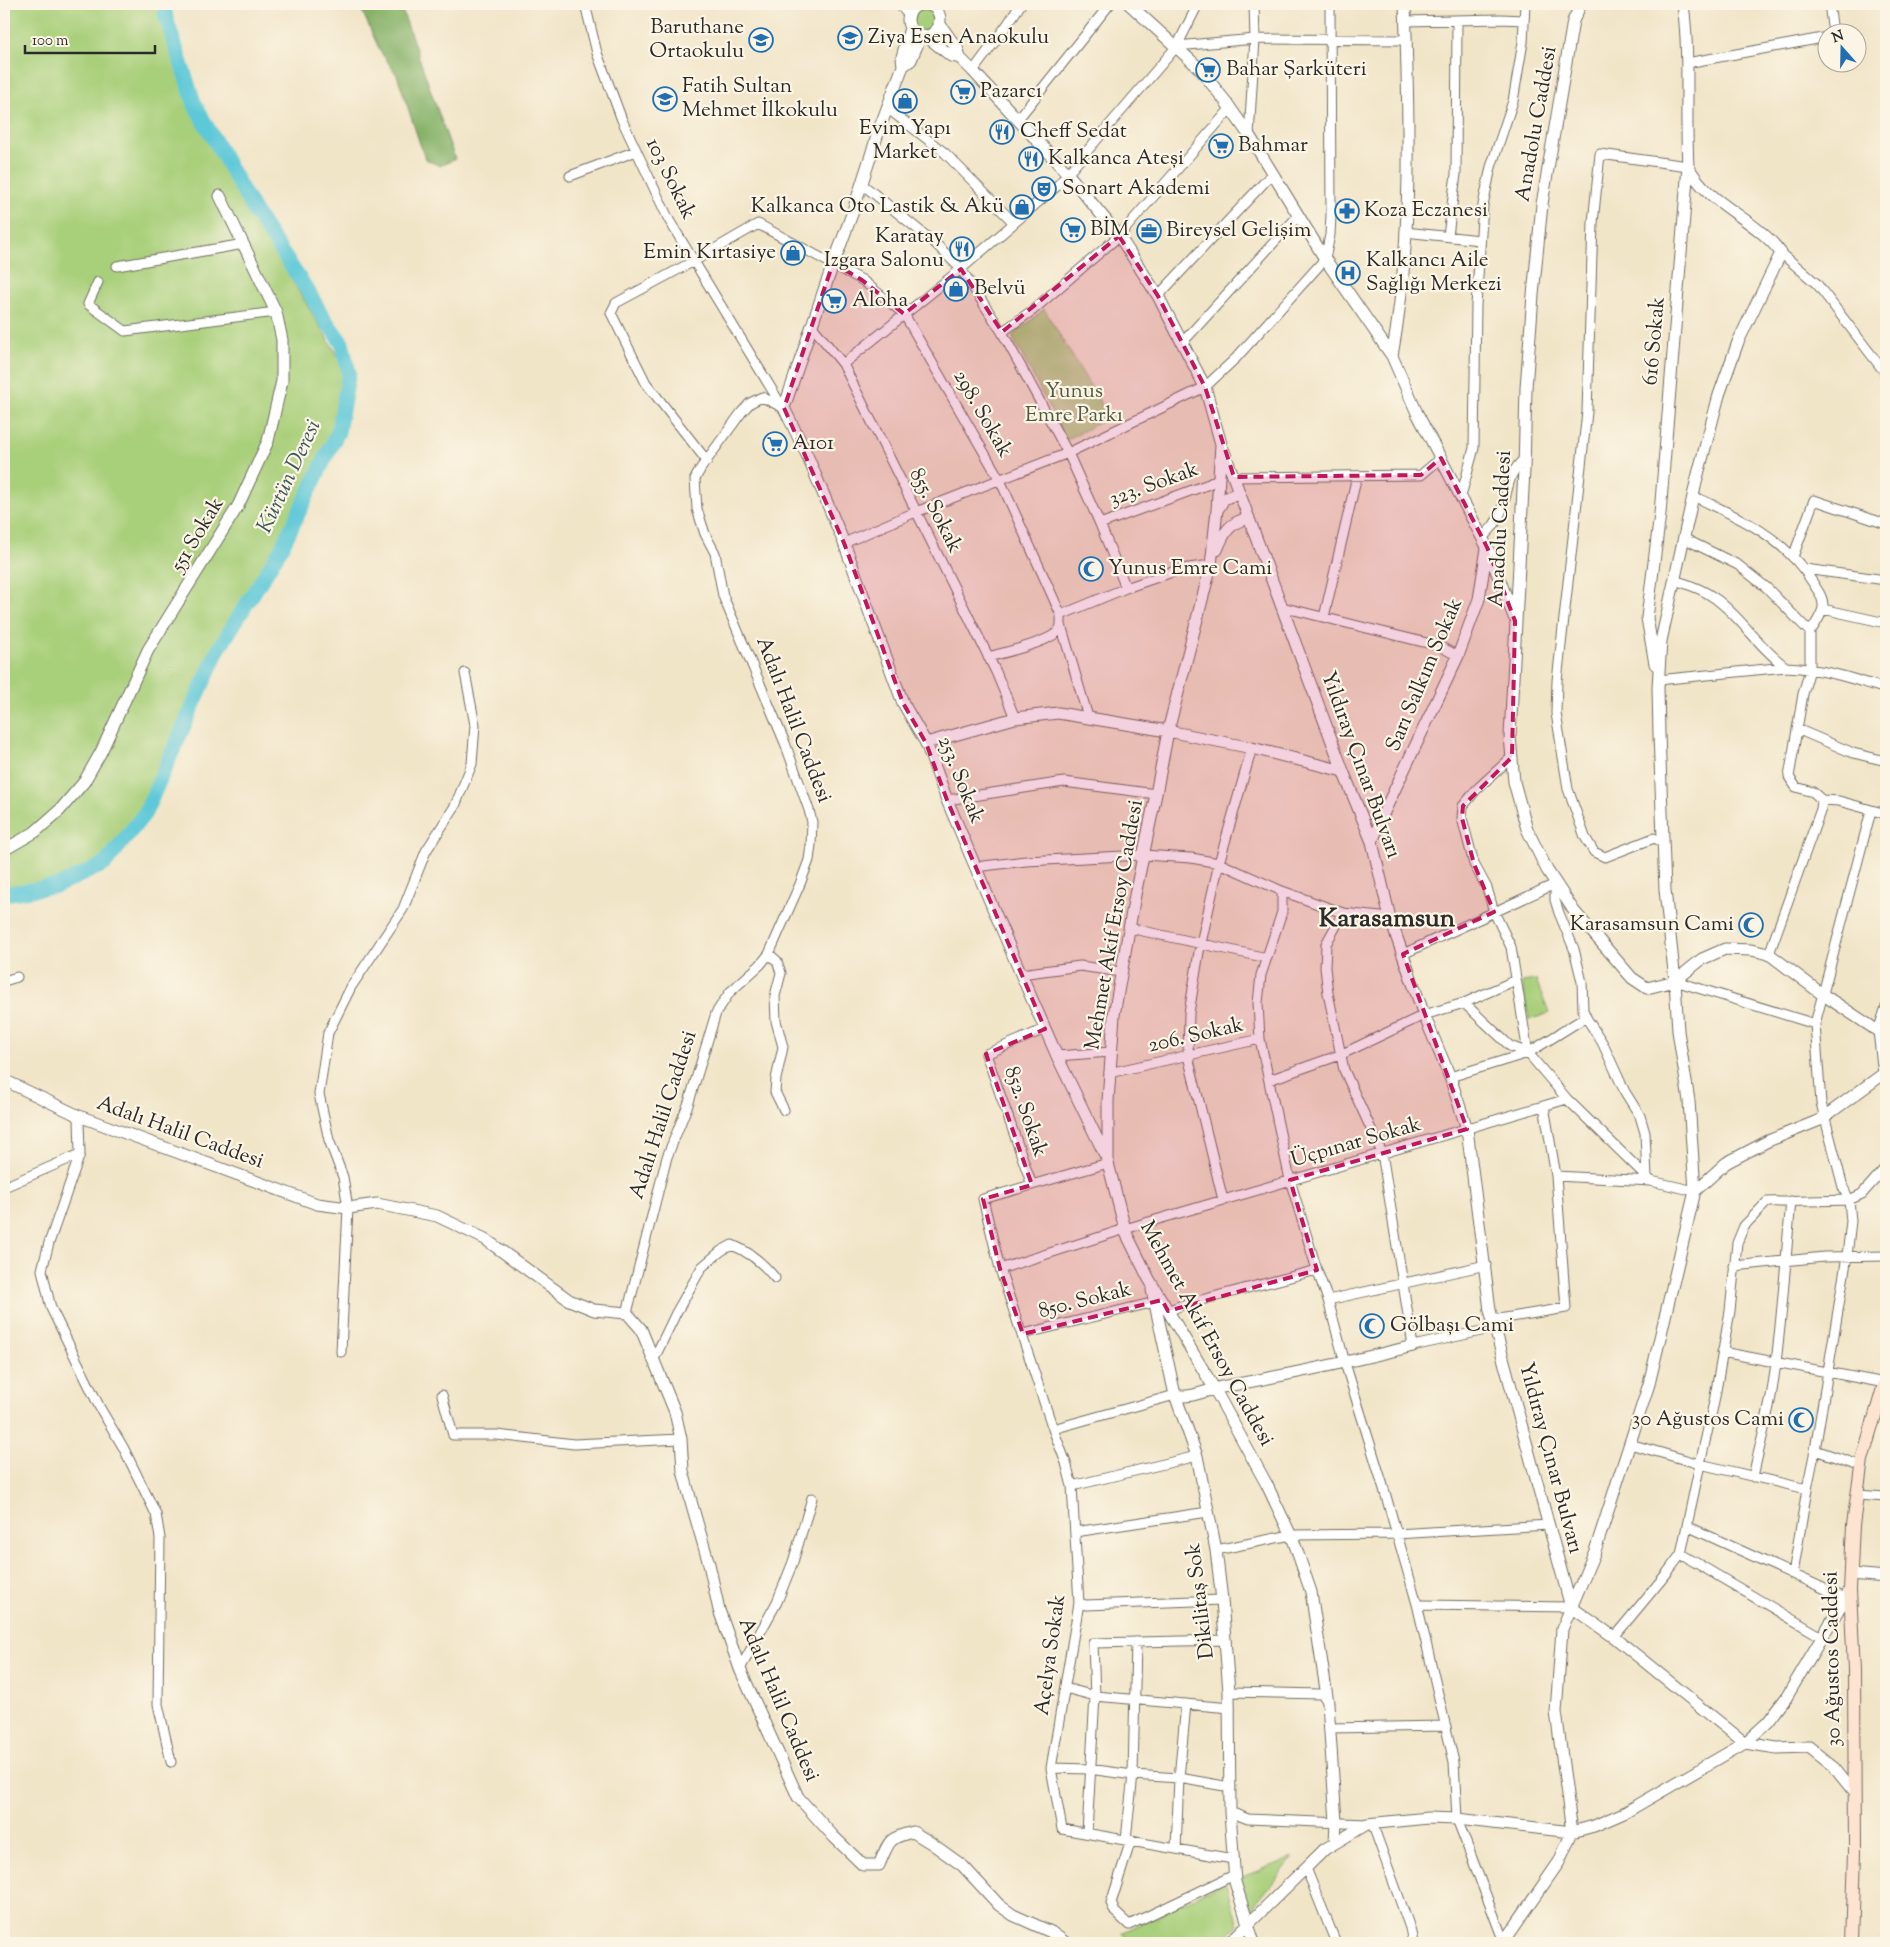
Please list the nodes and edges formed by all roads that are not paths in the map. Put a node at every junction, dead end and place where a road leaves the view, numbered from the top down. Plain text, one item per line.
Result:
1 (584, 4) edge
2 (900, 4) edge
3 (920, 4) edge
4 (926, 4) edge
5 (1021, 4) edge
6 (1110, 4) edge
7 (1129, 4) edge
8 (1198, 4) edge
9 (1254, 4) edge
10 (1330, 4) edge
11 (1405, 4) edge
12 (1525, 4) edge
13 (1575, 4) edge
14 (1581, 4) edge
15 (1683, 4) edge
16 (1829, 4) edge
17 (909, 14) junction
18 (940, 14) edge
19 (1457, 20) junction
20 (1524, 20) junction
21 (1405, 21) junction
22 (1574, 21) junction
23 (1832, 22) edge
24 (910, 28) junction
25 (923, 36) junction
26 (1255, 39) junction
27 (1818, 39) edge
28 (1406, 40) junction
29 (1330, 41) junction
30 (1177, 46) junction
31 (960, 58) junction
32 (1687, 63) junction
33 (903, 66) junction
34 (973, 71) junction
35 (887, 108) junction
36 (1230, 109) junction
37 (1018, 119) junction
38 (1250, 135) junction
39 (636, 150) junction
40 (1688, 166) junction
41 (1068, 173) junction
42 (1273, 173) junction
43 (570, 176) dead end
44 (862, 184) junction
45 (220, 196) dead end
46 (1298, 216) junction
47 (1014, 223) junction
48 (1405, 232) junction
49 (1120, 236) junction
50 (1448, 236) junction
51 (1480, 240) junction
52 (244, 244) junction
53 (1781, 253) junction
54 (1325, 259) junction
55 (694, 261) junction
56 (833, 263) junction
57 (117, 266) dead end
58 (961, 269) junction
59 (98, 282) dead end
60 (1158, 296) junction
61 (276, 312) junction
62 (904, 314) junction
63 (812, 326) junction
64 (1002, 332) junction
65 (1182, 343) junction
66 (1392, 356) junction
67 (843, 364) junction
68 (1886, 374) edge
69 (1205, 387) junction
70 (784, 408) junction
71 (1221, 444) junction
72 (1068, 453) junction
73 (1441, 458) junction
74 (1524, 458) junction
75 (707, 461) junction
76 (1357, 476) junction
77 (1234, 477) junction
78 (1219, 478) junction
79 (1000, 480) junction
80 (1461, 496) junction
81 (1693, 496) junction
82 (1241, 497) junction
83 (1217, 510) junction
84 (917, 512) junction
85 (1249, 518) junction
86 (1100, 524) junction
87 (1886, 524) edge
88 (1683, 538) junction
89 (1485, 542) junction
90 (844, 543) junction
91 (1793, 557) junction
92 (1211, 565) junction
93 (1805, 569) junction
94 (1674, 580) junction
95 (1886, 580) edge
96 (1126, 588) junction
97 (1282, 607) junction
98 (1822, 609) junction
99 (1062, 615) junction
100 (1324, 617) junction
101 (1515, 621) junction
102 (1886, 623) edge
103 (1061, 625) junction
104 (1810, 632) junction
105 (1458, 656) junction
106 (988, 657) junction
107 (1786, 667) junction
108 (1810, 669) junction
109 (464, 673) dead end
110 (1658, 680) junction
111 (1886, 690) edge
112 (1088, 717) junction
113 (1015, 718) junction
114 (1797, 729) junction
115 (1168, 731) junction
116 (926, 742) junction
117 (1252, 748) junction
118 (1512, 758) junction
119 (1886, 761) edge
120 (1344, 771) junction
121 (1156, 794) junction
122 (946, 800) junction
123 (1822, 800) junction
124 (1871, 810) junction
125 (1886, 814) edge
126 (1372, 842) junction
127 (1663, 842) junction
128 (4, 850) edge
129 (1143, 855) junction
130 (1219, 863) junction
131 (975, 867) junction
132 (1555, 884) junction
133 (1282, 891) junction
134 (1494, 912) junction
135 (1343, 913) junction
136 (1390, 918) junction
137 (1129, 928) junction
138 (1201, 943) junction
139 (769, 954) junction
140 (1403, 954) junction
141 (1769, 954) junction
142 (1267, 958) junction
143 (1122, 972) junction
144 (1021, 974) junction
145 (17, 977) dead end
146 (1516, 980) junction
147 (4, 981) edge
148 (1675, 981) junction
149 (1822, 994) junction
150 (1464, 1003) junction
151 (1886, 1007) edge
152 (1424, 1015) junction
153 (1586, 1017) junction
154 (1815, 1024) junction
155 (1045, 1029) junction
156 (1878, 1031) junction
157 (1260, 1039) junction
158 (1111, 1052) junction
159 (1528, 1053) junction
160 (1340, 1055) junction
161 (1057, 1056) junction
162 (1188, 1056) junction
163 (1885, 1073) edge
164 (1109, 1074) junction
165 (1450, 1077) junction
166 (4, 1080) edge
167 (1269, 1080) junction
168 (1567, 1099) junction
169 (1544, 1106) junction
170 (784, 1110) dead end
171 (80, 1116) junction
172 (1824, 1118) junction
173 (1467, 1129) junction
174 (1382, 1153) junction
175 (80, 1154) junction
176 (1108, 1163) junction
177 (1886, 1167) edge
178 (1556, 1176) junction
179 (1649, 1179) junction
180 (1290, 1180) junction
181 (1032, 1185) junction
182 (4, 1186) edge
183 (1695, 1191) junction
184 (1222, 1200) junction
185 (1850, 1200) junction
186 (1791, 1201) junction
187 (348, 1208) junction
188 (1125, 1229) junction
189 (1848, 1256) junction
190 (1886, 1256) edge
191 (1786, 1260) junction
192 (1486, 1265) junction
193 (1734, 1266) junction
194 (1000, 1269) junction
195 (1317, 1270) junction
196 (775, 1278) dead end
197 (1150, 1279) junction
198 (1402, 1283) junction
199 (1328, 1300) junction
200 (1155, 1302) junction
201 (1168, 1310) junction
202 (627, 1313) junction
203 (1494, 1324) junction
204 (1023, 1334) junction
205 (1412, 1346) junction
206 (341, 1352) dead end
207 (1722, 1352) junction
208 (653, 1361) junction
209 (1776, 1362) junction
210 (1345, 1363) junction
211 (1829, 1372) junction
212 (1886, 1380) edge
213 (1214, 1388) junction
214 (442, 1395) dead end
215 (1175, 1395) junction
216 (1053, 1429) junction
217 (681, 1439) junction
218 (1630, 1444) junction
219 (1815, 1450) junction
220 (1197, 1456) junction
221 (1700, 1464) junction
222 (1862, 1466) junction
223 (1754, 1477) junction
224 (1072, 1486) junction
225 (1807, 1489) junction
226 (1857, 1495) junction
227 (1886, 1497) edge
228 (812, 1498) dead end
229 (1208, 1512) junction
230 (1549, 1525) junction
231 (1687, 1526) junction
232 (1075, 1532) junction
233 (1396, 1534) junction
234 (1291, 1536) junction
235 (1216, 1550) junction
236 (1682, 1554) junction
237 (1793, 1574) junction
238 (1851, 1574) junction
239 (1886, 1577) edge
240 (1848, 1594) junction
241 (1222, 1600) junction
242 (1079, 1602) junction
243 (1422, 1605) dead end
244 (1571, 1607) junction
245 (1614, 1637) junction
246 (1822, 1637) junction
247 (1226, 1640) junction
248 (1136, 1642) junction
249 (740, 1669) junction
250 (1065, 1688) junction
251 (1230, 1692) junction
252 (1095, 1696) junction
253 (1135, 1699) junction
254 (1328, 1703) junction
255 (1186, 1704) junction
256 (1230, 1708) junction
257 (1446, 1726) junction
258 (1329, 1728) junction
259 (1745, 1743) junction
260 (171, 1762) dead end
261 (1051, 1768) junction
262 (1090, 1769) junction
263 (1134, 1775) junction
264 (1179, 1778) junction
265 (1230, 1787) junction
266 (1854, 1792) junction
267 (1230, 1812) junction
268 (1457, 1819) junction
269 (1336, 1822) junction
270 (1369, 1824) junction
271 (1086, 1832) junction
272 (1572, 1832) junction
273 (1129, 1840) junction
274 (1335, 1843) junction
275 (1176, 1848) junction
276 (1233, 1859) junction
277 (1306, 1868) junction
278 (1234, 1875) junction
279 (1247, 1926) junction
280 (1066, 1943) edge
281 (1229, 1943) edge
282 (1254, 1943) edge
283 (1336, 1943) edge
284 (1413, 1943) edge
285 (1504, 1943) edge
286 (1852, 1943) edge

1 - 39 street, 103 Sokak
2 - 17 street
3 - 4 street
3 - 17 street
4 - 18 street
5 - 34 street
6 - 37 street
7 - 30 street
8 - 30 street
9 - 26 street
10 - 29 street
11 - 21 street
12 - 20 street
13 - 22 street
14 - 22 street, Anadolu Caddesi
15 - 32 street, 616 Sokak
16 - 23 street
17 - 24 street
18 - 25 street
18 - 31 street
19 - 20 street
19 - 21 street
19 - 50 street
20 - 51 street
21 - 28 street
22 - 74 street, Anadolu Caddesi
24 - 25 street
24 - 33 street
25 - 31 street
25 - 33 street
26 - 29 street
26 - 30 street
26 - 38 street
27 - 32 street
28 - 29 street
28 - 48 street
29 - 54 street
30 - 36 street
30 - 41 street
31 - 34 street, Mehmet Akif Ersoy Caddesi
32 - 40 street, 616 Sokak
33 - 35 street
34 - 37 street, Mehmet Akif Ersoy Caddesi
35 - 44 street
35 - 47 street
36 - 38 street
36 - 49 street
37 - 41 street, Mehmet Akif Ersoy Caddesi
38 - 42 street
39 - 43 street
39 - 55 street, 103 Sokak
40 - 53 street
40 - 110 street, 616 Sokak
40 - 127 street
41 - 47 street
41 - 49 street, Mehmet Akif Ersoy Caddesi
42 - 46 street
42 - 60 street
44 - 56 street
44 - 58 street
45 - 52 street, 551 Sokak
46 - 54 street
46 - 65 street
47 - 58 street
48 - 50 street
48 - 66 street
49 - 60 street, Mehmet Akif Ersoy Caddesi
49 - 64 street
50 - 51 street
51 - 80 street
52 - 57 street
52 - 61 street, 551 Sokak
53 - 68 street
53 - 81 street
54 - 66 street
54 - 69 street
55 - 56 street, 298. Sokak
55 - 70 street, 103 Sokak
55 - 75 street
56 - 62 street, 298. Sokak
56 - 63 street
58 - 62 street
58 - 64 street
59 - 61 street
60 - 65 street, Mehmet Akif Ersoy Caddesi
61 - 128 street, 551 Sokak
62 - 67 street
62 - 79 street, 298. Sokak
63 - 67 street, 855. Sokak
63 - 70 street
64 - 72 street
65 - 69 street, Mehmet Akif Ersoy Caddesi
66 - 73 street
67 - 84 street, 855. Sokak
69 - 71 street, Mehmet Akif Ersoy Caddesi
69 - 72 street
70 - 75 street, Adalı Halil Caddesi
70 - 90 street, 253. Sokak
71 - 77 street, Yıldıray Çınar Bulvarı
71 - 78 street, Mehmet Akif Ersoy Caddesi
72 - 79 street
72 - 86 street
73 - 76 street
73 - 80 street
74 - 89 street
74 - 101 street, Anadolu Caddesi
75 - 139 street, Adalı Halil Caddesi
76 - 77 street
76 - 100 street
77 - 82 street, Yıldıray Çınar Bulvarı
78 - 83 street, Mehmet Akif Ersoy Caddesi
78 - 86 street, 323. Sokak
79 - 84 street
79 - 99 street, 298. Sokak
80 - 89 street
81 - 88 street
81 - 91 street
82 - 83 street
82 - 85 street, Yıldıray Çınar Bulvarı
83 - 92 street, Mehmet Akif Ersoy Caddesi
84 - 90 street
84 - 106 street, 855. Sokak
85 - 92 street
85 - 97 street, Yıldıray Çınar Bulvarı
86 - 96 street
87 - 91 street
88 - 94 street
88 - 104 street
89 - 101 street
89 - 105 street, Sarı Salkım Sokak
90 - 116 street, 253. Sokak
91 - 93 street
92 - 96 street
92 - 115 street, Mehmet Akif Ersoy Caddesi
93 - 95 street
93 - 98 street
94 - 107 street
94 - 110 street
96 - 99 street
97 - 100 street
97 - 120 street, Yıldıray Çınar Bulvarı
98 - 102 street
98 - 104 street
99 - 103 street
100 - 105 street
101 - 118 street, Anadolu Caddesi
103 - 106 street
103 - 112 street
104 - 108 street
105 - 126 street, Sarı Salkım Sokak
106 - 113 street, 855. Sokak
107 - 108 street
107 - 110 street
108 - 111 street
108 - 114 street
109 - 187 street
110 - 127 street
112 - 113 street
112 - 115 street
113 - 116 street
114 - 119 street
114 - 123 street
115 - 117 street
115 - 121 street, Mehmet Akif Ersoy Caddesi
116 - 122 street, 253. Sokak
117 - 120 street
117 - 130 street
118 - 132 street, Anadolu Caddesi
118 - 134 street
120 - 126 street, Yıldıray Çınar Bulvarı
121 - 122 street
121 - 129 street, Mehmet Akif Ersoy Caddesi
122 - 131 street, 253. Sokak
123 - 124 street
123 - 141 street
124 - 125 street
124 - 149 street
126 - 136 street, Yıldıray Çınar Bulvarı
127 - 148 street
129 - 130 street
129 - 131 street
129 - 137 street, Mehmet Akif Ersoy Caddesi
130 - 133 street
130 - 138 street
131 - 144 street, 253. Sokak
132 - 134 street
132 - 148 street, Anadolu Caddesi
132 - 153 street
133 - 135 street
133 - 142 street, 206. Sokak
134 - 140 street
134 - 146 street
135 - 136 street
135 - 160 street
136 - 140 street, Yıldıray Çınar Bulvarı
137 - 138 street
137 - 143 street, Mehmet Akif Ersoy Caddesi
138 - 142 street
138 - 162 street
139 - 170 street
139 - 202 street, Adalı Halil Caddesi
140 - 152 street, Yıldıray Çınar Bulvarı
141 - 148 street
141 - 149 street
142 - 157 street, 206. Sokak
143 - 144 street
143 - 158 street, Mehmet Akif Ersoy Caddesi
144 - 155 street, 253. Sokak
145 - 147 street
146 - 150 street
146 - 159 street
148 - 154 street
148 - 183 street
149 - 154 street
149 - 156 street
150 - 152 street
150 - 159 street
151 - 156 street
152 - 160 street
152 - 165 street, Yıldıray Çınar Bulvarı
153 - 159 street
153 - 179 street
154 - 172 street
155 - 161 street, 253. Sokak
155 - 181 street, 852. Sokak
156 - 163 street
157 - 162 street, 206. Sokak
157 - 167 street
158 - 161 street
158 - 164 street, Mehmet Akif Ersoy Caddesi
159 - 165 street
159 - 168 street
160 - 167 street
160 - 174 street
161 - 176 street, 253. Sokak
162 - 164 street, 206. Sokak
162 - 184 street
163 - 172 street
164 - 176 street, Mehmet Akif Ersoy Caddesi
165 - 173 street, Yıldıray Çınar Bulvarı
166 - 171 street, Adalı Halil Caddesi
167 - 180 street
168 - 169 street, Üçpınar Sokak
168 - 179 street
169 - 173 street, Üçpınar Sokak
169 - 178 street
171 - 175 street
171 - 187 street, Adalı Halil Caddesi
172 - 183 street
172 - 185 street
173 - 174 street, Üçpınar Sokak
173 - 192 street, Yıldıray Çınar Bulvarı
174 - 180 street, Üçpınar Sokak
174 - 198 street
175 - 182 street
175 - 260 street
176 - 181 street
176 - 188 street, Mehmet Akif Ersoy Caddesi
177 - 185 street
178 - 179 street
178 - 203 street
179 - 183 street
180 - 184 street, Üçpınar Sokak
180 - 195 street
181 - 194 street, Açelya Sokak
183 - 218 street
184 - 188 street, Üçpınar Sokak
185 - 186 street
185 - 189 street
186 - 191 street
186 - 193 street
187 - 202 street, Adalı Halil Caddesi
187 - 206 street
188 - 194 street, Üçpınar Sokak
188 - 197 street, Mehmet Akif Ersoy Caddesi
189 - 190 street
189 - 191 street
189 - 211 street
191 - 193 street
191 - 209 street
192 - 198 street
192 - 203 street, Yıldıray Çınar Bulvarı
193 - 207 street
194 - 204 street, Açelya Sokak
195 - 199 street
195 - 201 street
196 - 208 street
197 - 200 street, Dikilitaş Sok
197 - 201 street, Mehmet Akif Ersoy Caddesi
198 - 199 street
198 - 205 street
199 - 210 street
200 - 204 street, 850. Sokak
200 - 215 street, Dikilitaş Sok
201 - 213 street, Mehmet Akif Ersoy Caddesi
202 - 208 street, Adalı Halil Caddesi
203 - 205 street
203 - 230 street, Yıldıray Çınar Bulvarı
204 - 216 street, Açelya Sokak
205 - 210 street
207 - 209 street
207 - 221 street
208 - 217 street, Adalı Halil Caddesi
209 - 211 street
209 - 223 street
210 - 213 street
210 - 233 street
211 - 212 street
211 - 219 street
212 - 222 main road, 30 Ağustos Caddesi
213 - 215 street
213 - 234 street, Mehmet Akif Ersoy Caddesi
214 - 217 street
215 - 216 street
215 - 220 street, Dikilitaş Sok
216 - 224 street, Açelya Sokak
217 - 249 street, Adalı Halil Caddesi
218 - 221 street
218 - 244 street
219 - 222 street
219 - 225 street
220 - 224 street
220 - 229 street, Dikilitaş Sok
221 - 223 street
221 - 231 street
222 - 226 main road, 30 Ağustos Caddesi
223 - 225 street
224 - 232 street, Açelya Sokak
225 - 237 street
226 - 227 street
226 - 238 main road, 30 Ağustos Caddesi
228 - 249 street
229 - 232 street
229 - 235 street, Dikilitaş Sok
230 - 233 street
230 - 244 street, Yıldıray Çınar Bulvarı
231 - 236 street
231 - 237 street
232 - 242 street, Açelya Sokak
233 - 234 street
233 - 257 street
234 - 235 street
234 - 254 street, Mehmet Akif Ersoy Caddesi
235 - 241 street, Dikilitaş Sok
236 - 245 street
236 - 246 street
237 - 240 street
238 - 239 street
238 - 240 main road, 30 Ağustos Caddesi
240 - 246 street
240 - 266 main road, 30 Ağustos Caddesi
241 - 242 street
241 - 247 street, Dikilitaş Sok
242 - 250 street, Açelya Sokak
243 - 244 street
244 - 245 street
244 - 272 street
245 - 259 street
246 - 259 street
247 - 248 street
247 - 251 street, Dikilitaş Sok
248 - 252 street
248 - 253 street
249 - 280 street, Adalı Halil Caddesi
250 - 252 street
250 - 261 street, Açelya Sokak
251 - 254 street
251 - 256 street, Dikilitaş Sok
252 - 253 street
252 - 262 street
253 - 255 street
253 - 263 street
254 - 258 street, Mehmet Akif Ersoy Caddesi
255 - 256 street
255 - 264 street
256 - 265 street, Dikilitaş Sok
257 - 258 street
257 - 268 street
258 - 269 street, Mehmet Akif Ersoy Caddesi
259 - 266 street
259 - 272 street
261 - 262 street
261 - 271 street, Açelya Sokak
262 - 263 street
262 - 271 street
263 - 264 street
263 - 273 street
264 - 265 street
264 - 275 street
265 - 267 street, Dikilitaş Sok
266 - 286 main road, 30 Ağustos Caddesi
267 - 269 street
267 - 276 street, Dikilitaş Sok
268 - 270 street
268 - 272 street
268 - 285 street
269 - 270 street
269 - 274 street, Mehmet Akif Ersoy Caddesi
270 - 274 street
270 - 284 street
271 - 273 street
272 - 285 street
273 - 275 street
273 - 278 street
274 - 277 street
275 - 276 street
276 - 278 street, Dikilitaş Sok
277 - 279 street
277 - 283 street
278 - 279 street, Dikilitaş Sok
279 - 281 street
279 - 282 street, Dikilitaş Sok

